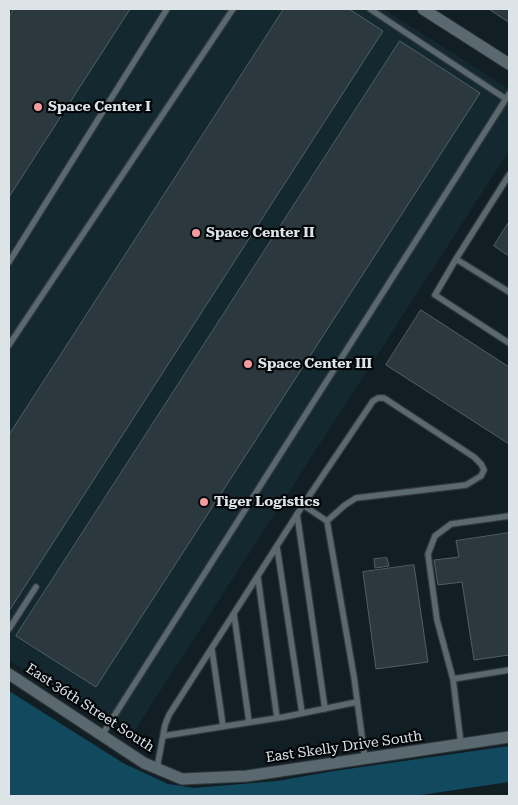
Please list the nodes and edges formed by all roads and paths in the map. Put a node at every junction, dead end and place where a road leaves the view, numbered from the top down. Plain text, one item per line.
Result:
1 (166, 9) edge
2 (233, 9) edge
3 (370, 9) edge
4 (423, 9) edge
5 (509, 64) edge
6 (508, 97) edge
7 (509, 175) edge
8 (456, 259) junction
9 (9, 262) edge
10 (509, 292) edge
11 (509, 343) edge
12 (9, 346) edge
13 (303, 505) junction
14 (297, 514) junction
15 (509, 516) edge
16 (327, 521) junction
17 (277, 546) junction
18 (258, 578) junction
19 (36, 587) dead end
20 (234, 614) junction
21 (9, 629) edge
22 (212, 650) junction
23 (509, 670) edge
24 (9, 674) edge
25 (453, 679) junction
26 (357, 702) junction
27 (325, 709) junction
28 (302, 713) junction
29 (277, 718) junction
30 (249, 722) junction
31 (223, 726) junction
32 (102, 735) junction
33 (163, 736) junction
34 (509, 737) edge
35 (461, 744) junction
36 (364, 758) junction
37 (157, 768) junction
38 (182, 778) joint

1 - 9 lane
2 - 12 lane
3 - 6 lane
4 - 5 street
6 - 32 lane
7 - 8 lane
8 - 10 lane
8 - 11 lane
13 - 14 lane
13 - 16 lane
13 - 16 lane
14 - 17 lane
14 - 27 lane
15 - 25 lane
16 - 26 lane
17 - 18 lane
17 - 28 lane
18 - 20 lane
18 - 29 lane
19 - 21 lane
20 - 22 lane
20 - 30 lane
22 - 31 lane
22 - 33 lane
23 - 25 lane
24 - 32 street, East 36th Street South
25 - 35 lane
26 - 27 lane
26 - 36 lane
27 - 28 lane
28 - 29 lane
29 - 30 lane
30 - 31 lane
31 - 33 lane
32 - 37 street, East 36th Street South
33 - 37 lane
34 - 35 street, East Skelly Drive South
35 - 36 street, East Skelly Drive South
36 - 38 street, East Skelly Drive South
37 - 38 street, East 36th Street South

